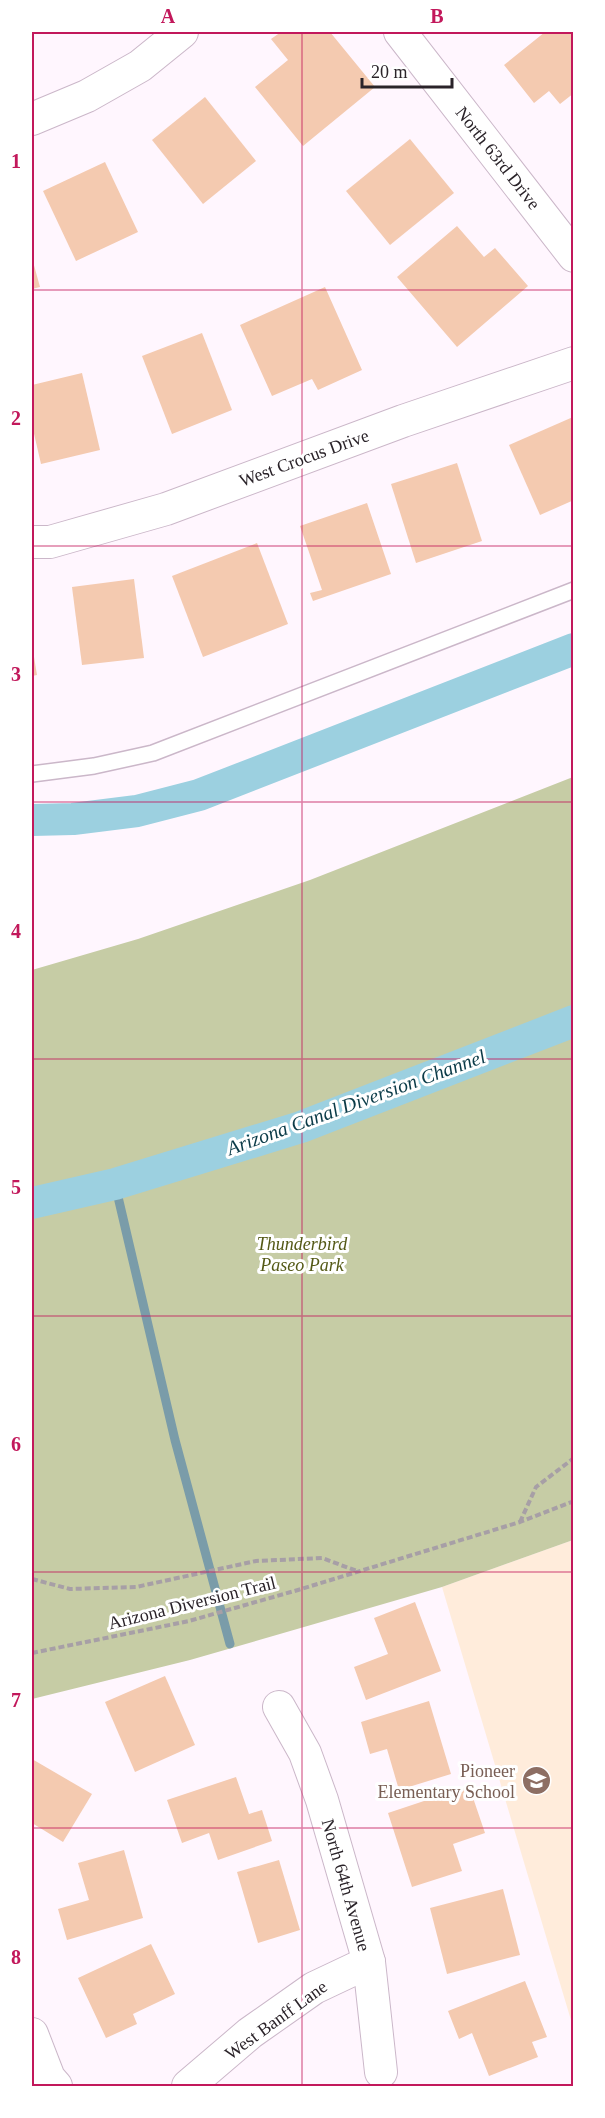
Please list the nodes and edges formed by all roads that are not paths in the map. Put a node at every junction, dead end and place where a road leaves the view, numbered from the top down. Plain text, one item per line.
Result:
1 (182, 32) edge
2 (400, 32) edge
3 (32, 120) edge
4 (573, 256) edge
5 (573, 363) edge
6 (32, 542) edge
7 (573, 590) edge
8 (32, 774) edge
9 (279, 1707) dead end
10 (369, 1962) junction
11 (32, 2034) edge
12 (381, 2072) dead end
13 (56, 2086) edge
14 (189, 2086) edge

1 - 3 street
2 - 4 street, North 63rd Drive
5 - 6 street, West Crocus Drive
7 - 8 lane
9 - 10 street, North 64th Avenue
10 - 12 street, North 64th Avenue
10 - 14 street, West Banff Lane
11 - 13 street

